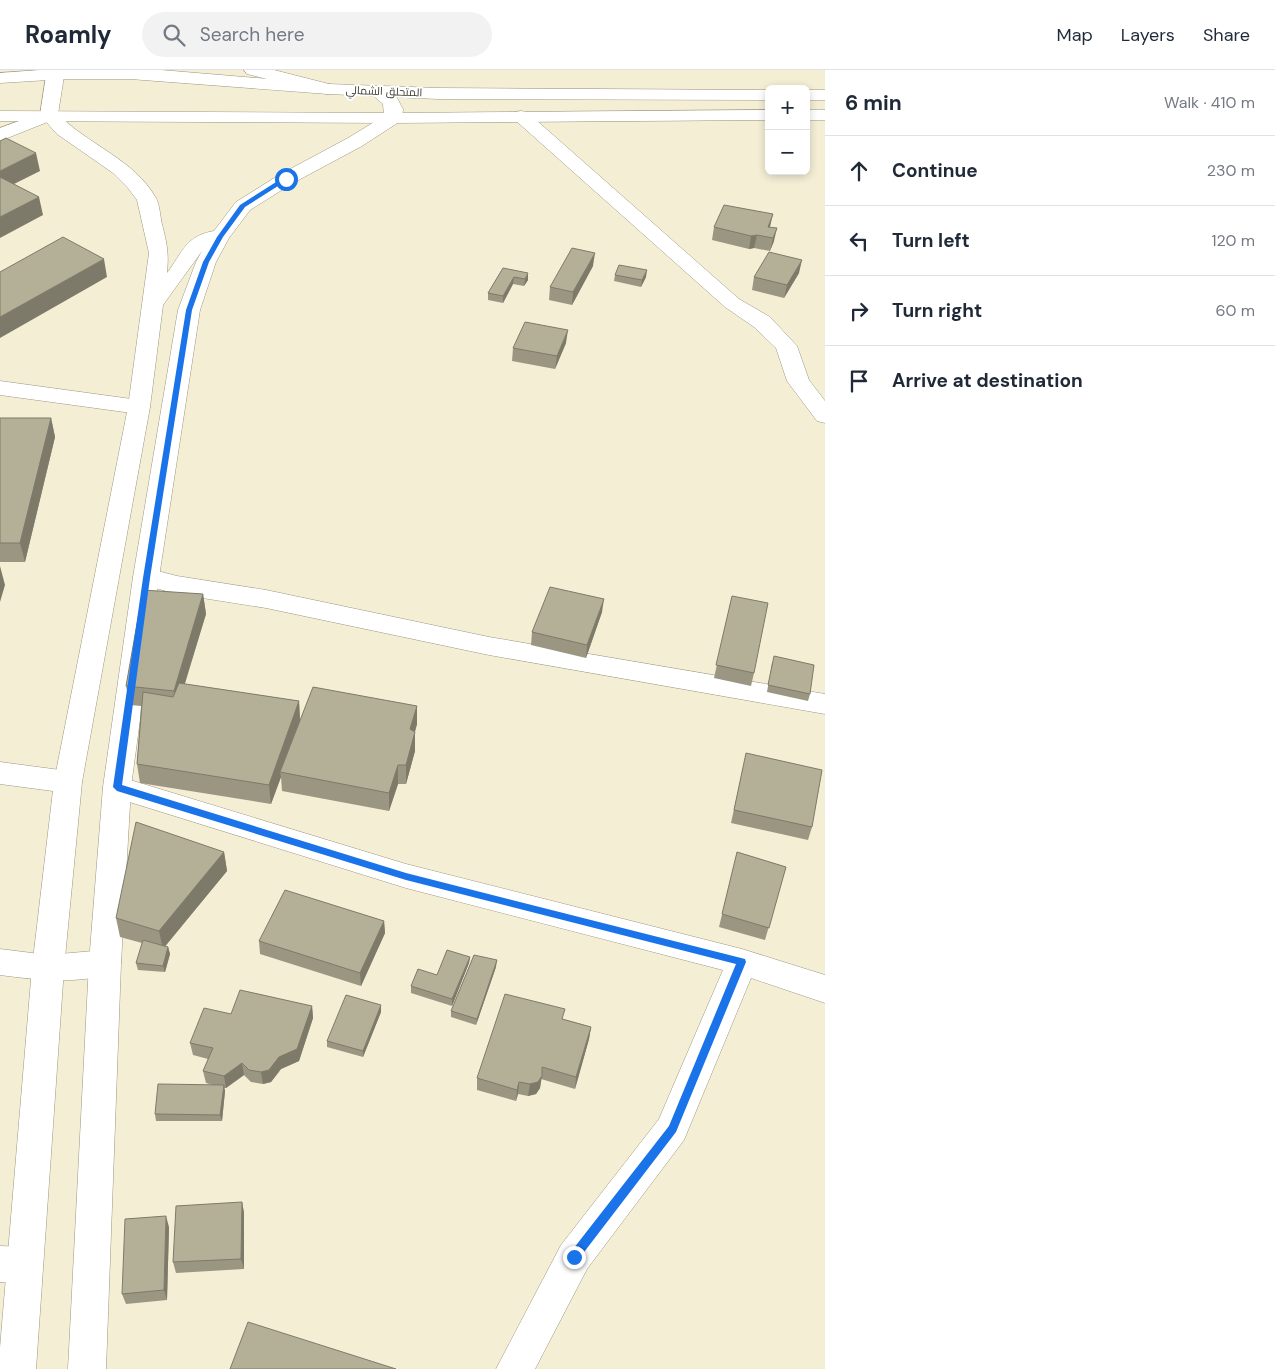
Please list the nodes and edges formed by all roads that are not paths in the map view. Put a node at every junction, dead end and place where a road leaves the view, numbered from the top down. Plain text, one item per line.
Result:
1 (253, 70) edge
2 (55, 72) edge
3 (0, 78) edge
4 (327, 89) junction
5 (377, 91) junction
6 (825, 94) edge
7 (765, 95) edge
8 (810, 95) edge
9 (49, 115) junction
10 (765, 115) edge
11 (810, 115) edge
12 (825, 115) edge
13 (0, 116) edge
14 (521, 116) junction
15 (393, 118) junction
16 (0, 135) edge
17 (220, 237) junction
18 (153, 304) junction
19 (0, 388) edge
20 (139, 407) junction
21 (825, 416) edge
22 (146, 578) junction
23 (825, 704) edge
24 (0, 773) edge
25 (68, 782) junction
26 (117, 787) junction
27 (0, 962) edge
28 (742, 962) junction
29 (105, 963) junction
30 (48, 968) junction
31 (825, 989) edge
32 (12, 1264) edge
33 (17, 1369) edge
34 (87, 1369) edge
35 (515, 1369) edge

1 - 4 main road
2 - 3 main road, المتحلق الشمالي
2 - 4 main road, المتحلق الشمالي
2 - 9 main road
4 - 5 main road, المتحلق الشمالي
5 - 7 main road, المتحلق الشمالي
5 - 15 main road
6 - 8 main road
9 - 13 main road, المتحلق الشمالي
9 - 15 main road, المتحلق الشمالي
9 - 16 main road
9 - 18 main road
10 - 14 main road, المتحلق الشمالي
11 - 12 main road
14 - 15 main road, المتحلق الشمالي
14 - 21 main road
15 - 17 main road
17 - 18 main road
17 - 22 main road
18 - 20 main road
19 - 20 main road
20 - 25 main road
22 - 23 main road
22 - 26 main road
24 - 25 main road
25 - 30 main road
26 - 28 main road
26 - 29 main road
27 - 30 main road
28 - 31 main road
28 - 35 main road
29 - 30 main road
29 - 34 main road
30 - 32 main road
32 - 33 main road

